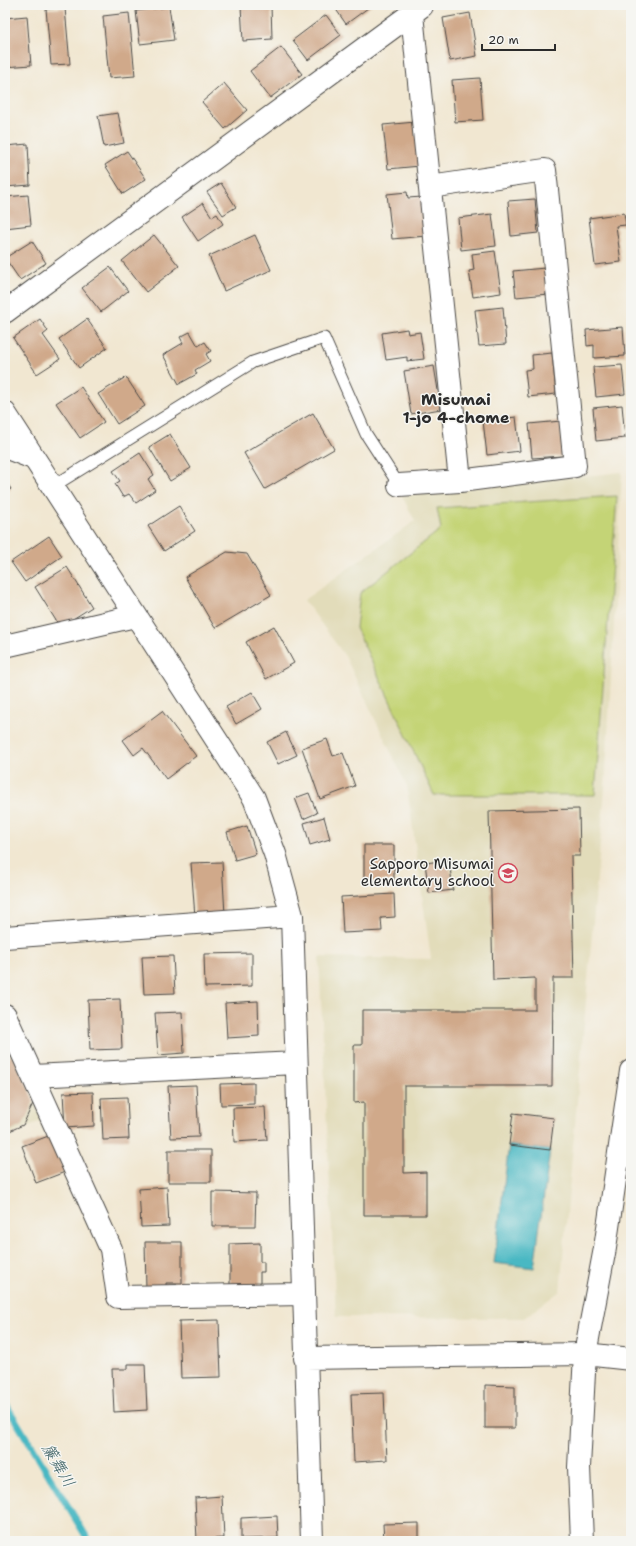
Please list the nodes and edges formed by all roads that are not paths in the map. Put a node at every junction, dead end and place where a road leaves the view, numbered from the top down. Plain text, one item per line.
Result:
1 (418, 10) edge
2 (430, 186) junction
3 (5, 312) edge
4 (5, 413) edge
5 (5, 447) edge
6 (33, 458) junction
7 (460, 482) junction
8 (399, 485) joint
9 (52, 487) junction
10 (135, 616) junction
11 (5, 646) edge
12 (292, 916) junction
13 (5, 937) edge
14 (5, 1015) edge
15 (296, 1063) junction
16 (631, 1071) edge
17 (33, 1076) junction
18 (303, 1294) junction
19 (585, 1354) junction
20 (306, 1358) junction
21 (631, 1359) edge
22 (312, 1541) edge
23 (582, 1541) edge

1 - 2 street
1 - 3 street
2 - 7 street
2 - 7 street
4 - 6 street
5 - 6 street
6 - 9 street
7 - 8 street
8 - 9 lane
9 - 10 street
10 - 11 street
10 - 12 street
12 - 13 street
12 - 15 street
14 - 17 street
15 - 17 street
15 - 18 street
16 - 19 street
17 - 18 street
18 - 20 street
19 - 20 street
19 - 21 street
19 - 23 street
20 - 22 street

